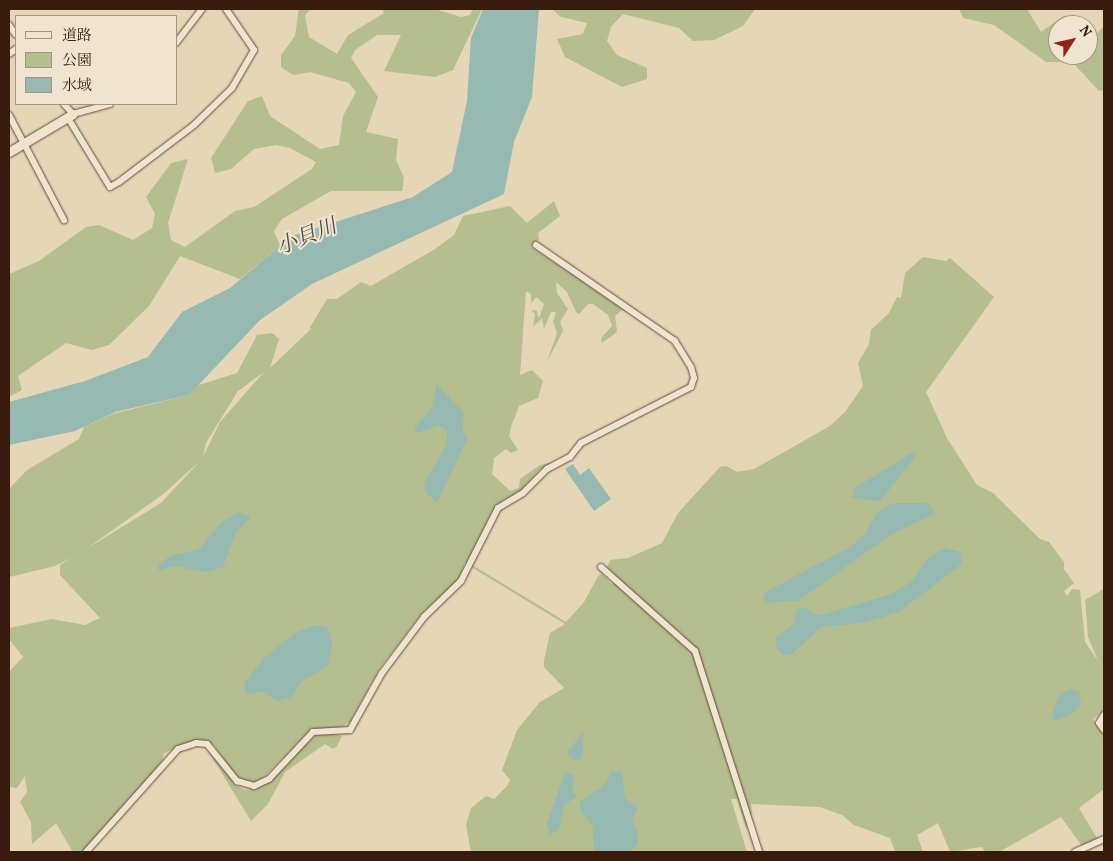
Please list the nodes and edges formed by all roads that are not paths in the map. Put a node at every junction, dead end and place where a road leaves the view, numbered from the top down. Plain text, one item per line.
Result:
1 (202, 9) edge
2 (226, 9) edge
3 (178, 40) edge
4 (64, 105) edge
5 (107, 105) edge
6 (9, 115) edge
7 (70, 116) junction
8 (25, 143) junction
9 (9, 152) edge
10 (64, 220) dead end
11 (536, 245) dead end
12 (601, 567) dead end
13 (1104, 716) edge
14 (1104, 730) edge
15 (1104, 839) edge
16 (86, 852) edge
17 (760, 852) edge
18 (1075, 852) edge

1 - 3 street
2 - 7 street
4 - 7 street
5 - 7 street
6 - 8 street
7 - 8 street
8 - 9 street
8 - 10 street
11 - 16 street
12 - 17 street
13 - 14 street
15 - 18 street

